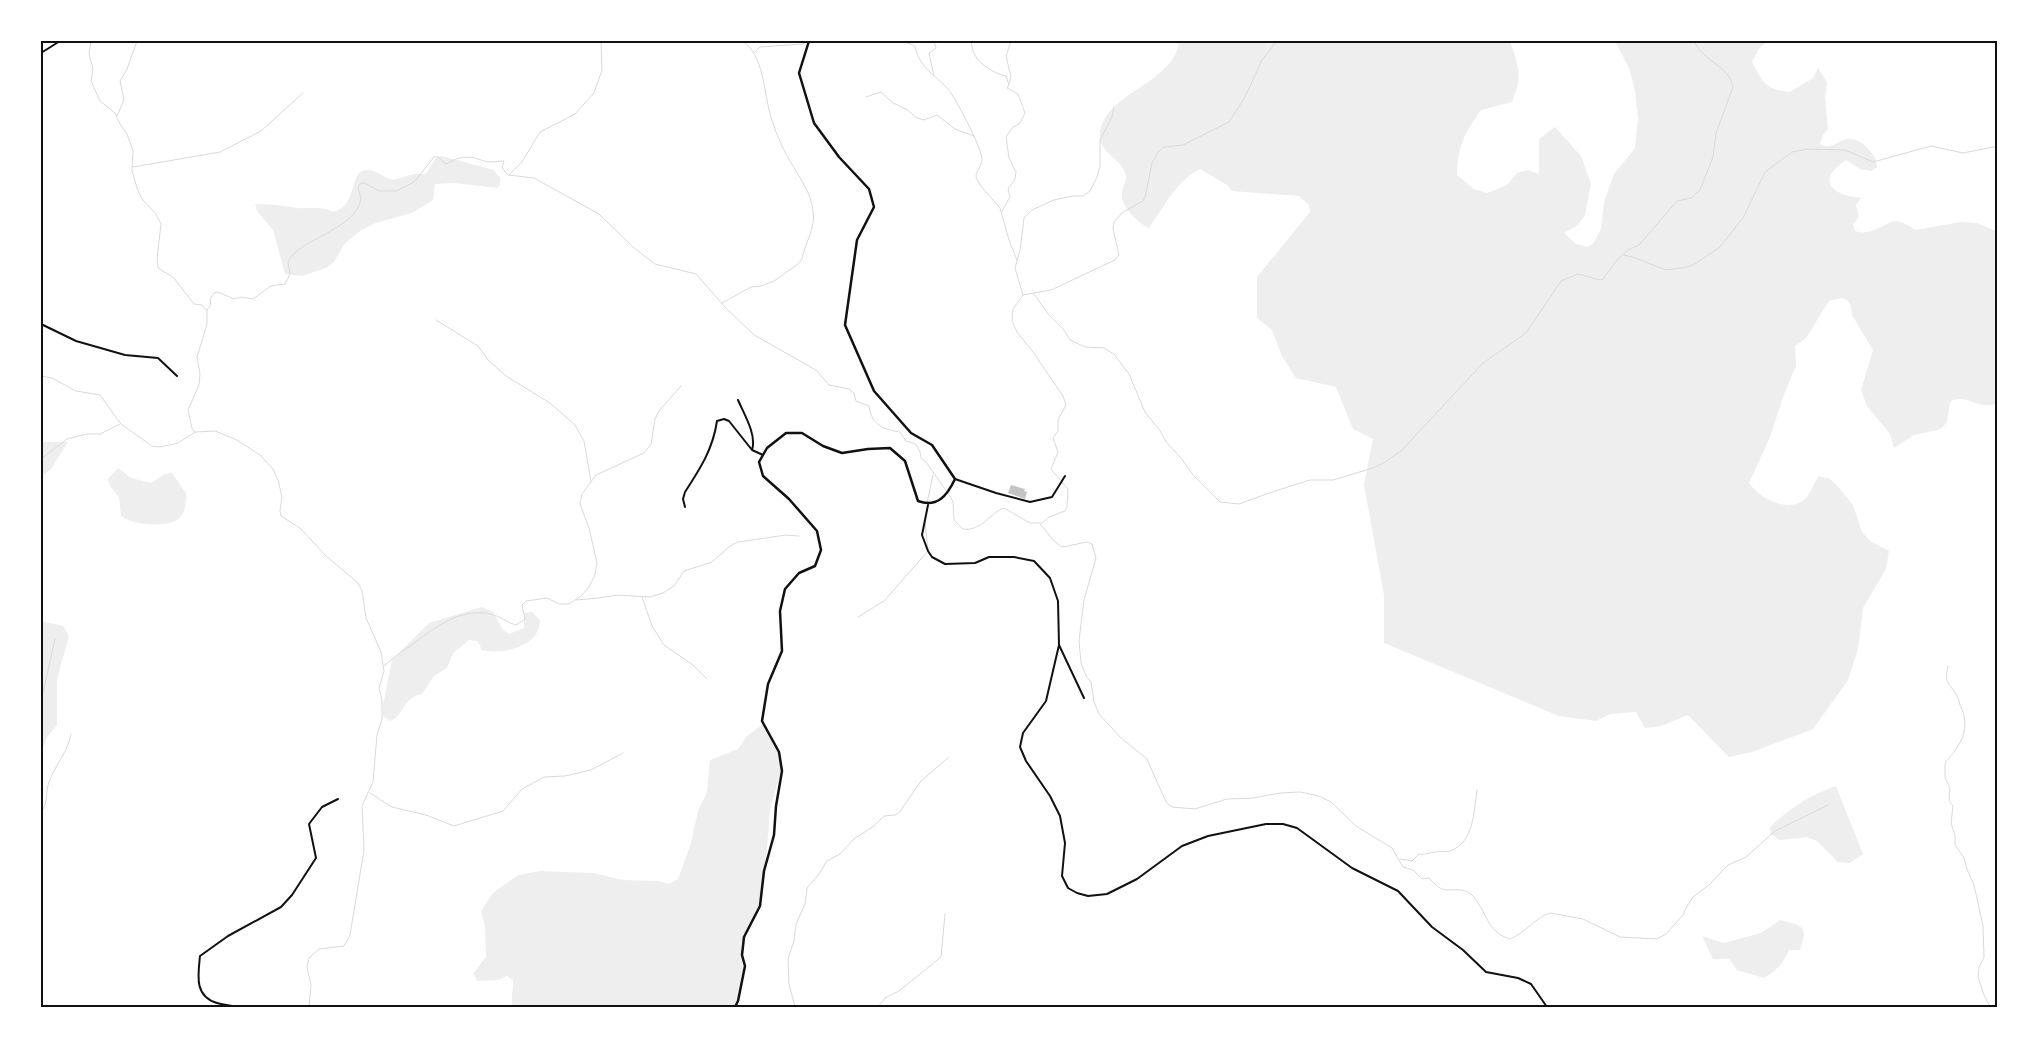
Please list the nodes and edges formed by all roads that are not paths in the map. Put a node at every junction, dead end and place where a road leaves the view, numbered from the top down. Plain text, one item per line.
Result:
1 (60, 41) edge
2 (809, 41) edge
3 (41, 53) edge
4 (41, 324) edge
5 (177, 376) dead end
6 (738, 400) dead end
7 (752, 450) junction
8 (763, 455) junction
9 (1065, 476) dead end
10 (955, 479) junction
11 (928, 505) junction
12 (685, 507) dead end
13 (1059, 644) junction
14 (1084, 698) dead end
15 (338, 799) dead end
16 (236, 1007) edge
17 (735, 1007) edge
18 (1547, 1007) edge

1 - 3 street
2 - 10 street
4 - 5 street
6 - 7 street
7 - 8 street
7 - 12 street
8 - 11 street
8 - 17 street
9 - 10 street
10 - 11 street
11 - 13 street
13 - 14 street
13 - 18 street
15 - 16 street

